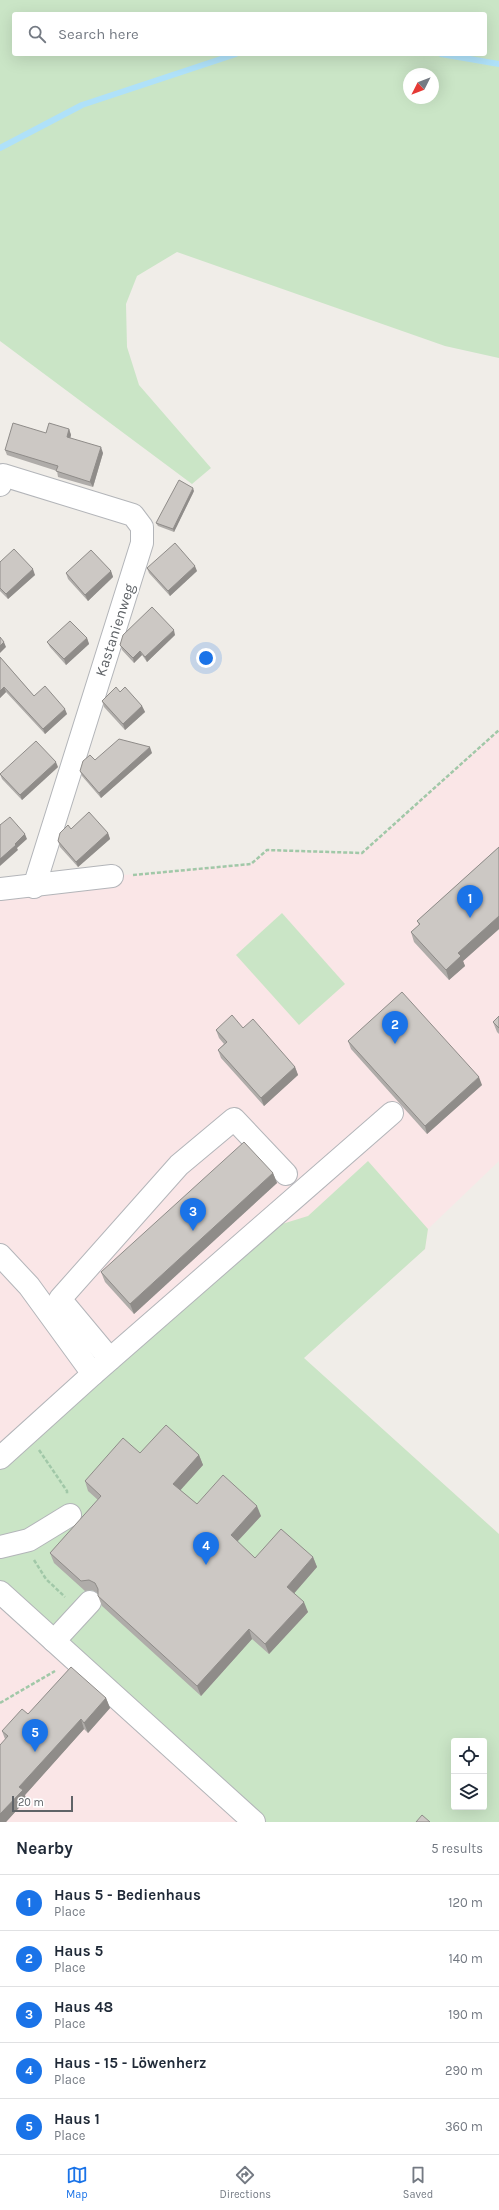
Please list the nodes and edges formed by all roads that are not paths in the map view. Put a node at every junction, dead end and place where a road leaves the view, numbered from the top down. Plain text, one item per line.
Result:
1 (0, 485) edge
2 (112, 876) road end
3 (34, 887) junction
4 (0, 889) edge
5 (392, 1113) dead end
6 (286, 1174) dead end
7 (0, 1255) edge
8 (110, 1359) junction
9 (93, 1374) junction
10 (0, 1458) edge
11 (70, 1515) road end
12 (0, 1547) edge
13 (0, 1592) edge
14 (85, 1607) road end
15 (54, 1641) junction
16 (254, 1822) edge

1 - 3 street, Kastanienweg
2 - 3 street
3 - 4 street
5 - 8 street
6 - 8 street
7 - 9 street
8 - 9 street
9 - 10 street
11 - 12 street
13 - 15 street
14 - 15 street
15 - 16 street

